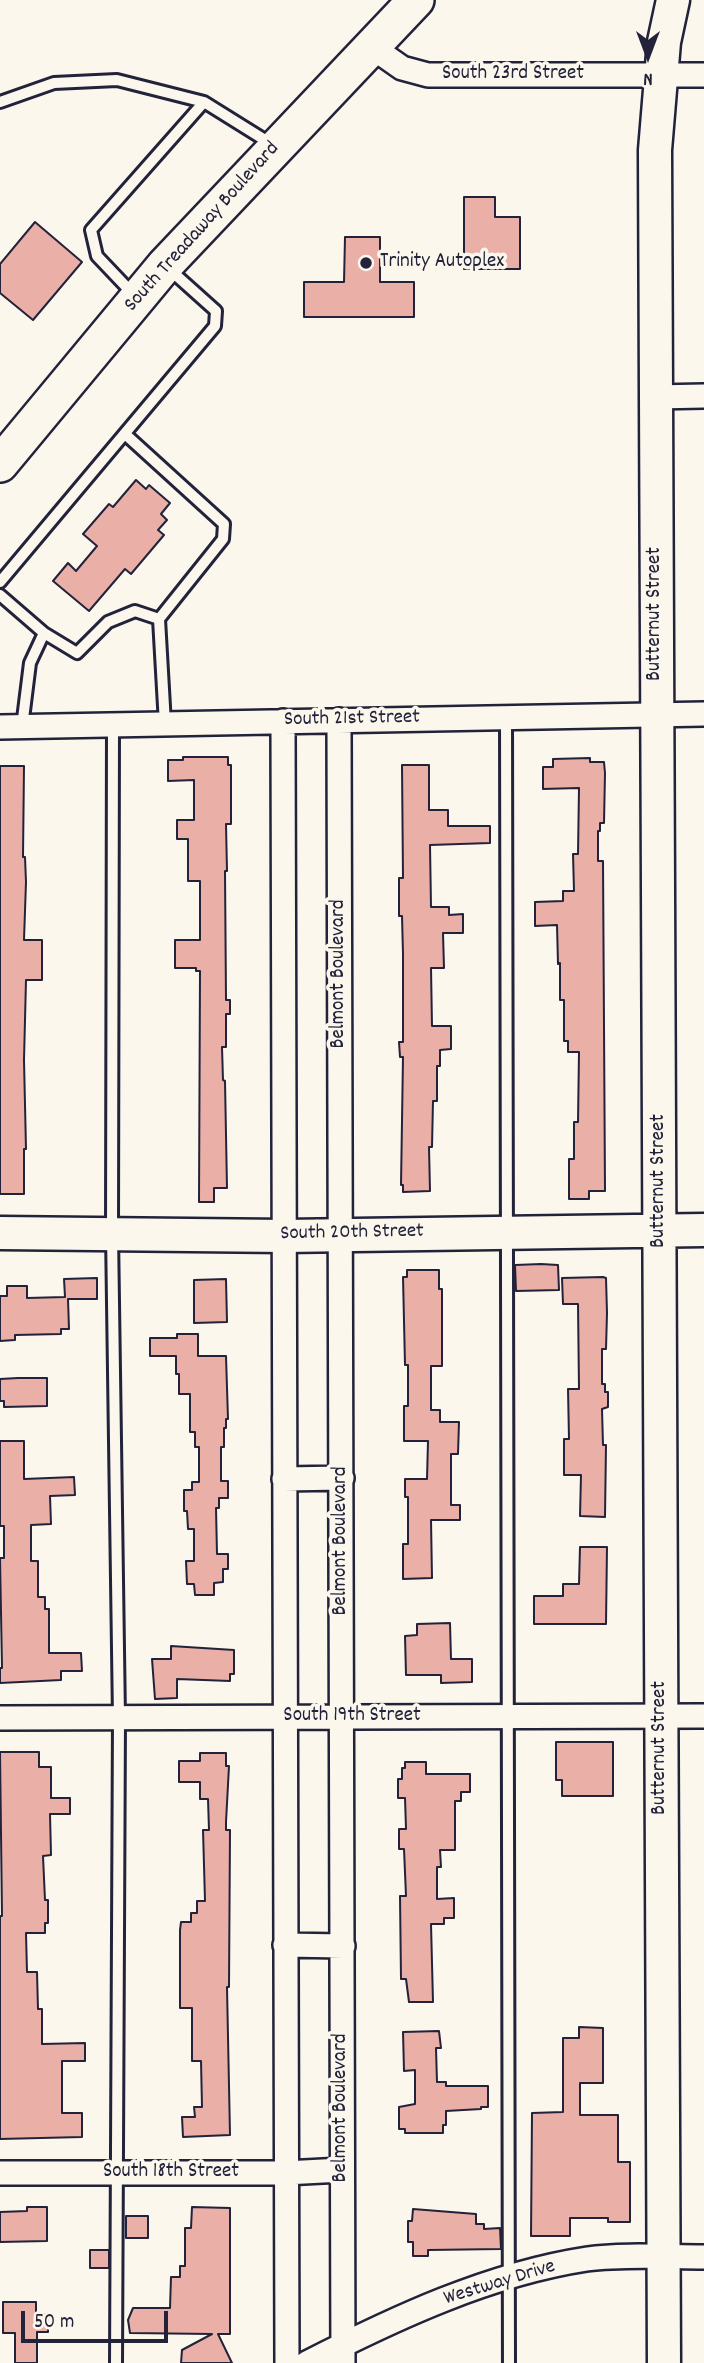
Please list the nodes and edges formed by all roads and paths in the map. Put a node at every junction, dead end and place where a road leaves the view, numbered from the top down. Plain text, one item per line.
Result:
1 (416, 0) edge
2 (671, 2) edge
3 (372, 47) junction
4 (704, 75) edge
5 (660, 76) junction
6 (0, 102) edge
7 (204, 102) junction
8 (276, 146) junction
9 (165, 265) junction
10 (138, 299) junction
11 (704, 396) edge
12 (654, 397) junction
13 (125, 434) junction
14 (0, 464) edge
15 (0, 582) edge
16 (0, 594) edge
17 (159, 619) junction
18 (44, 632) junction
19 (704, 714) edge
20 (657, 715) junction
21 (506, 717) junction
22 (339, 720) junction
23 (283, 721) junction
24 (165, 724) junction
25 (113, 725) junction
26 (11, 727) edge
27 (660, 1230) junction
28 (704, 1230) edge
29 (507, 1231) junction
30 (0, 1233) edge
31 (112, 1233) junction
32 (341, 1235) junction
33 (285, 1236) junction
34 (342, 1478) junction
35 (284, 1479) junction
36 (507, 1716) junction
37 (660, 1716) junction
38 (704, 1716) edge
39 (284, 1717) junction
40 (343, 1717) junction
41 (0, 1718) edge
42 (118, 1718) junction
43 (285, 1945) junction
44 (343, 1946) junction
45 (342, 2170) junction
46 (0, 2173) edge
47 (118, 2173) junction
48 (285, 2173) junction
49 (664, 2257) junction
50 (704, 2257) edge
51 (509, 2277) junction
52 (343, 2354) edge
53 (116, 2363) edge
54 (287, 2363) edge
55 (307, 2363) edge
56 (509, 2363) edge
57 (664, 2363) edge

1 - 3 main road, South Treadaway Boulevard
2 - 5 street, Butternut Street
3 - 5 street, South 23rd Street
3 - 8 main road, South Treadaway Boulevard
4 - 5 street, South 23rd Street
5 - 12 street, Butternut Street
6 - 7 lane
7 - 8 lane
7 - 10 lane
8 - 9 main road, South Treadaway Boulevard
9 - 10 main road, South Treadaway Boulevard
9 - 13 lane
10 - 14 main road, South Treadaway Boulevard
11 - 12 street
12 - 20 street, Butternut Street
13 - 15 lane
13 - 17 lane
16 - 18 lane
17 - 18 lane
17 - 24 lane
18 - 26 lane
19 - 20 street, South 21st Street
20 - 21 street, South 21st Street
20 - 27 street, Butternut Street
21 - 22 street, South 21st Street
21 - 29 lane
22 - 23 street, South 21st Street
22 - 32 street, Belmont Boulevard
23 - 24 street, South 21st Street
23 - 33 street
24 - 25 street, South 21st Street
25 - 26 street, South 21st Street
25 - 31 lane
27 - 28 street, South 20th Street
27 - 29 street, South 20th Street
27 - 37 street, Butternut Street
29 - 32 street, South 20th Street
29 - 36 lane
30 - 31 street, South 20th Street
31 - 33 street, South 20th Street
31 - 42 lane
32 - 33 street, South 20th Street
32 - 34 street, Belmont Boulevard
33 - 35 street
34 - 35 street
34 - 40 street, Belmont Boulevard
35 - 39 street
36 - 37 street, South 19th Street
36 - 40 street, South 19th Street
36 - 51 lane
37 - 38 street, South 19th Street
37 - 49 street, Butternut Street
39 - 40 street, South 19th Street
39 - 42 street, South 19th Street
39 - 43 street
40 - 44 street, Belmont Boulevard
41 - 42 street, South 19th Street
42 - 47 lane
43 - 44 street
43 - 48 street
44 - 45 street, Belmont Boulevard
45 - 48 street, South 18th Street
45 - 52 street, Belmont Boulevard
46 - 47 street, South 18th Street
47 - 48 street, South 18th Street
47 - 53 lane
48 - 54 street
49 - 50 street, Westway Drive
49 - 51 street, Westway Drive
49 - 57 street, Butternut Street
51 - 52 street, Westway Drive
51 - 56 lane
52 - 55 street, Westway Drive

